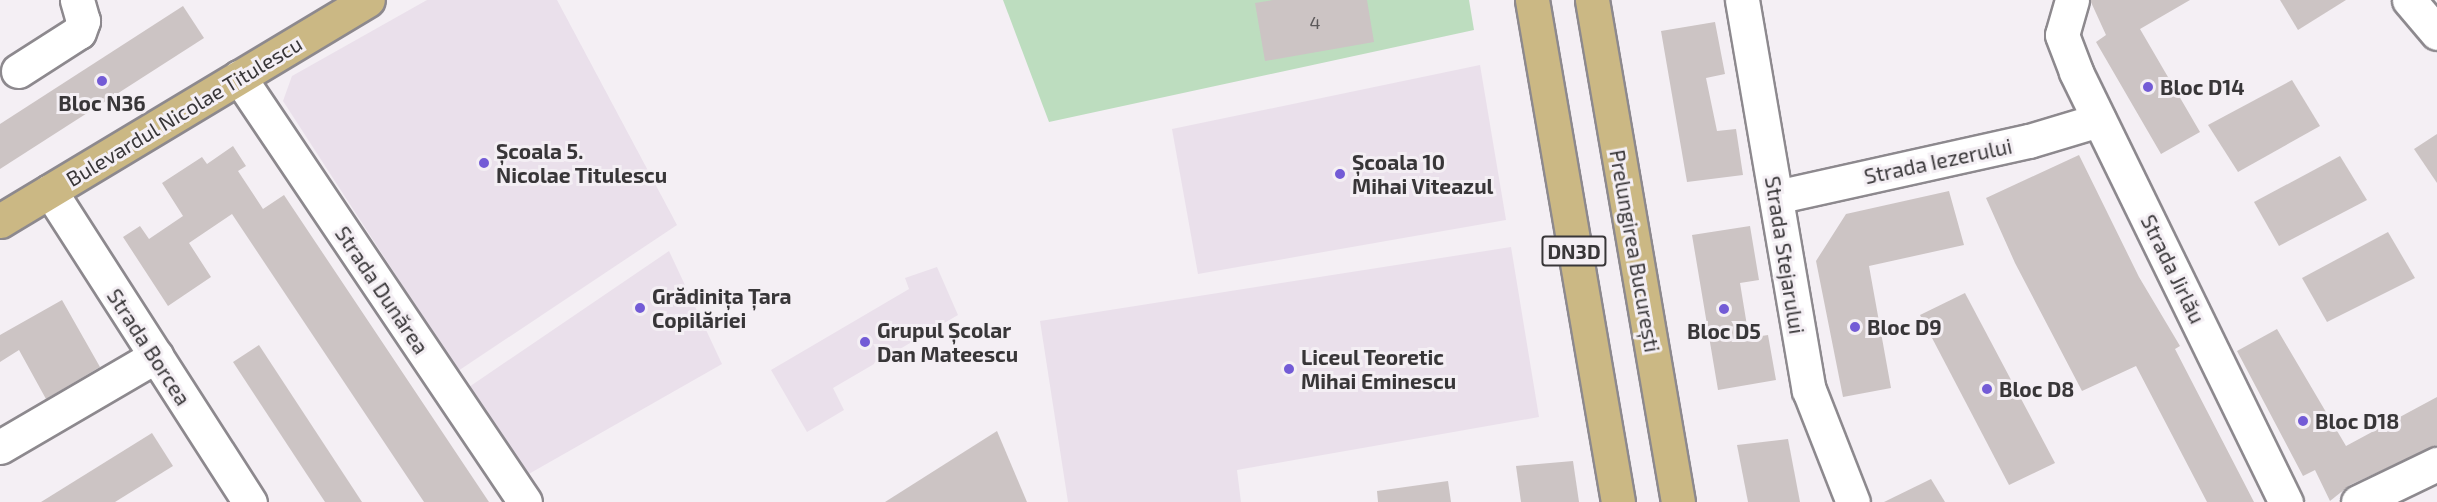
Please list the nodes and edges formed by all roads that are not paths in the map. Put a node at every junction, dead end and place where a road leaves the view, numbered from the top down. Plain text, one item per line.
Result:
1 (77, 0) edge
2 (368, 0) edge
3 (1533, 0) edge
4 (1592, 0) edge
5 (1742, 0) edge
6 (2072, 0) edge
7 (2409, 0) edge
8 (2437, 33) edge
9 (18, 71) dead end
10 (239, 77) junction
11 (2099, 120) junction
12 (50, 191) junction
13 (1776, 197) junction
14 (0, 221) edge
15 (156, 356) junction
16 (0, 447) edge
17 (2437, 464) edge
18 (250, 502) edge
19 (525, 502) edge
20 (1618, 502) edge
21 (1678, 502) edge
22 (1853, 502) edge
23 (2286, 502) edge
24 (2358, 502) edge

1 - 9 street
2 - 10 main road, Bulevardul Nicolae Titulescu
3 - 20 main road, DN3D
4 - 21 main road, Prelungirea București / DN3D
5 - 13 street, Strada Stejarului
6 - 11 street, Strada Jirlău
7 - 8 street
10 - 12 main road, Bulevardul Nicolae Titulescu
10 - 19 street, Strada Dunărea
11 - 13 street, Strada Iezerului
11 - 23 street, Strada Jirlău
12 - 14 main road, Bulevardul Nicolae Titulescu
12 - 15 street, Strada Borcea
13 - 22 street, Strada Stejarului
15 - 16 street
15 - 18 street, Strada Borcea
17 - 24 street

